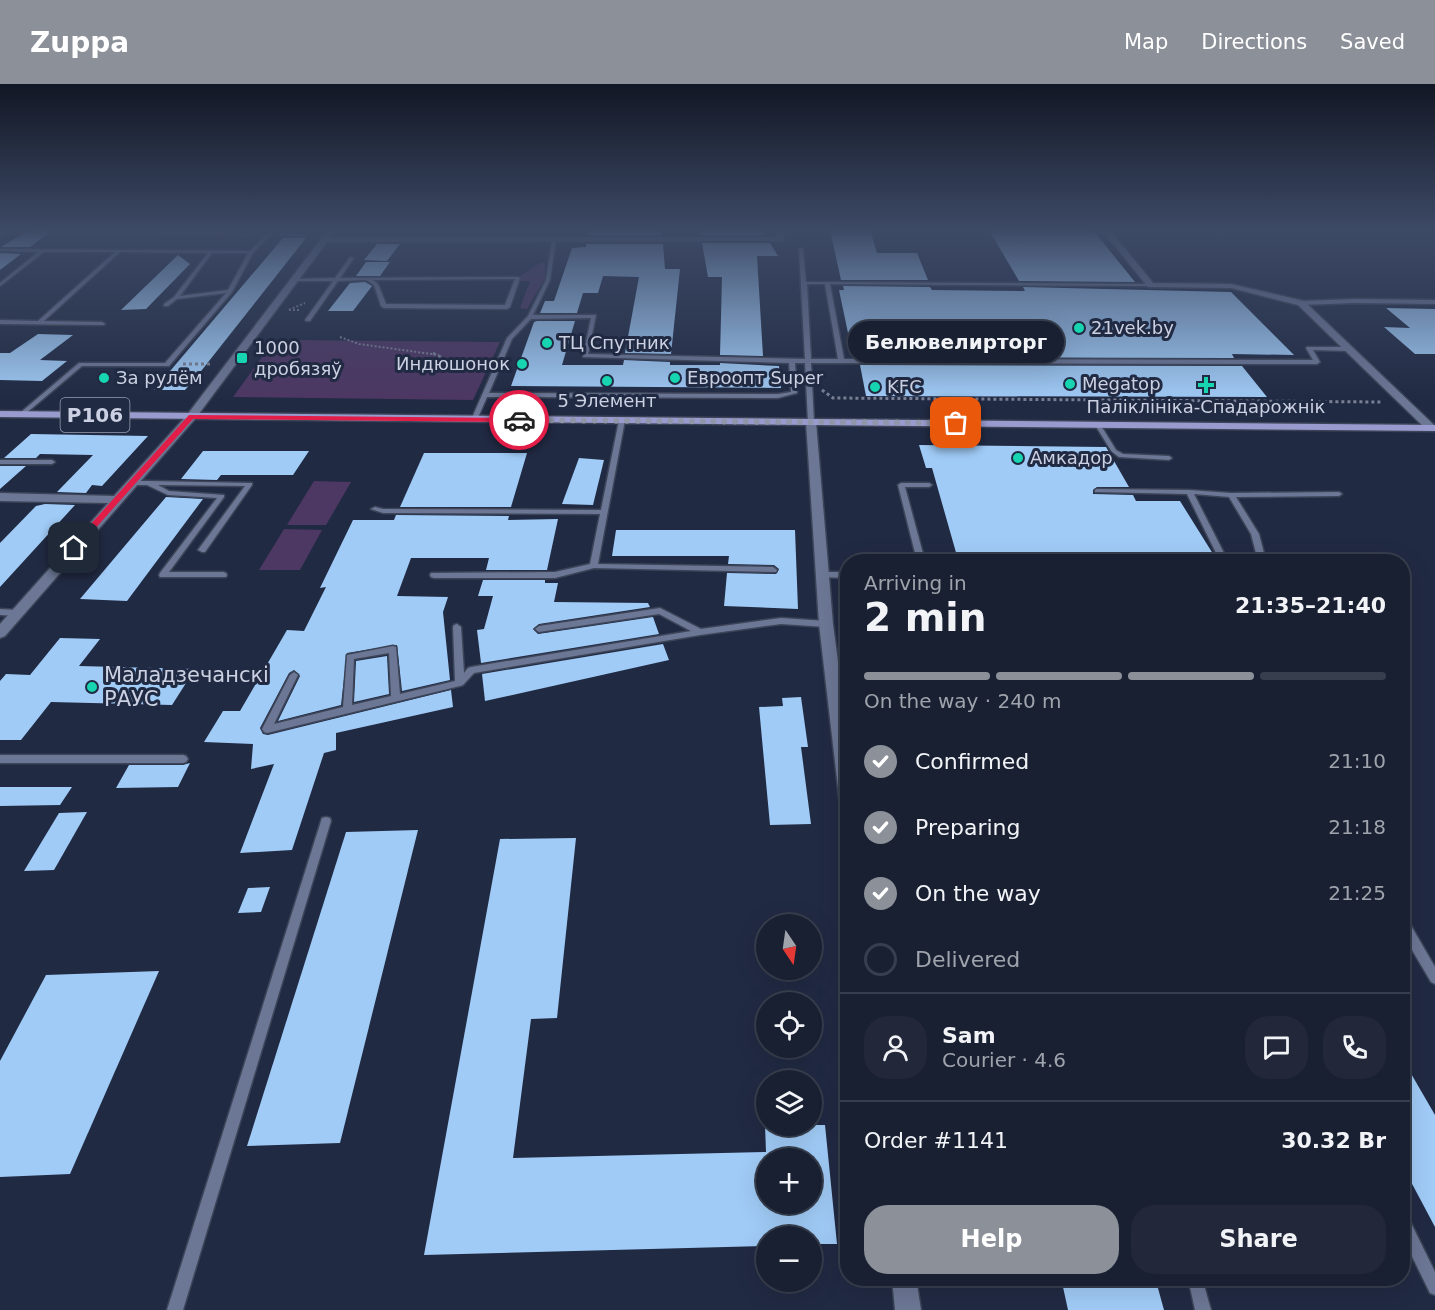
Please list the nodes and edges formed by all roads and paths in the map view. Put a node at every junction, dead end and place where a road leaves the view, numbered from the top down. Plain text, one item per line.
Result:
1 (79, 287) edge
2 (184, 287) edge
3 (232, 287) edge
4 (289, 287) edge
5 (333, 287) edge
6 (377, 287) edge
7 (515, 287) edge
8 (544, 287) edge
9 (804, 287) edge
10 (828, 287) edge
11 (1235, 287) edge
12 (230, 291) junction
13 (176, 297) junction
14 (1435, 302) edge
15 (1301, 303) junction
16 (166, 305) dead end
17 (530, 316) junction
18 (308, 320) dead end
19 (0, 322) edge
20 (11, 322) junction
21 (39, 323) junction
22 (102, 324) dead end
23 (0, 330) edge
24 (340, 337) dead end
25 (1349, 349) junction
26 (792, 360) junction
27 (808, 361) junction
28 (841, 361) junction
29 (211, 364) dead end
30 (167, 365) junction
31 (498, 366) junction
32 (486, 395) junction
33 (1387, 401) dead end
34 (1404, 402) junction
35 (0, 414) edge
36 (22, 414) junction
37 (191, 417) junction
38 (474, 420) junction
39 (622, 420) junction
40 (811, 422) junction
41 (1098, 425) junction
42 (1433, 428) edge
43 (1169, 458) dead end
44 (0, 462) edge
45 (52, 462) dead end
46 (131, 483) junction
47 (148, 483) junction
48 (929, 485) dead end
49 (1097, 491) dead end
50 (1189, 492) junction
51 (1339, 494) dead end
52 (1231, 495) junction
53 (0, 497) edge
54 (116, 500) junction
55 (375, 509) dead end
56 (605, 512) junction
57 (202, 550) dead end
58 (919, 554) edge
59 (1220, 554) edge
60 (1260, 554) edge
61 (594, 566) junction
62 (773, 570) dead end
63 (223, 575) dead end
64 (434, 575) dead end
65 (822, 575) junction
66 (840, 575) edge
67 (0, 612) edge
68 (16, 613) junction
69 (826, 624) junction
70 (457, 627) dead end
71 (539, 629) dead end
72 (700, 632) junction
73 (0, 633) edge
74 (294, 675) dead end
75 (460, 683) junction
76 (396, 697) junction
77 (347, 709) junction
78 (840, 739) edge
79 (0, 759) edge
80 (183, 759) dead end
81 (326, 821) dead end
82 (1410, 935) edge
83 (1435, 978) edge
84 (1410, 1236) edge
85 (905, 1286) edge
86 (1197, 1286) edge
87 (1435, 1287) edge
88 (175, 1310) edge
89 (908, 1310) edge
90 (1203, 1310) edge

1 - 21 lane
2 - 13 lane
3 - 12 lane
4 - 37 street
5 - 18 lane
6 - 7 lane
8 - 17 lane
9 - 27 lane
10 - 28 lane
11 - 15 street
12 - 13 lane
12 - 30 lane
13 - 16 lane
14 - 15 lane
15 - 25 street
17 - 26 lane
17 - 31 lane
19 - 20 lane
20 - 21 lane
20 - 23 lane
21 - 22 lane
24 - 31 path
25 - 28 lane
25 - 34 street
26 - 27 lane
26 - 32 lane
27 - 28 lane
27 - 40 lane
29 - 30 path
30 - 36 lane
31 - 32 lane
32 - 38 lane
33 - 34 street
34 - 42 street
35 - 36 main road, Р106
36 - 37 main road, Р106
37 - 38 main road, Р106
37 - 46 street
38 - 39 main road, Р106
39 - 40 main road, Р106
39 - 56 lane
40 - 41 main road, Р106
40 - 65 street
41 - 42 main road, Р106
41 - 43 lane
44 - 45 lane
46 - 47 lane
46 - 54 street
47 - 57 lane
47 - 63 lane
48 - 58 lane
49 - 50 lane
50 - 52 lane
50 - 59 lane
51 - 52 lane
52 - 60 lane
53 - 54 street
54 - 68 street
55 - 56 lane
56 - 61 lane
61 - 62 lane
61 - 64 lane
65 - 66 lane
65 - 69 street
67 - 68 lane
68 - 73 street
69 - 72 lane
69 - 78 street
70 - 75 lane
71 - 72 lane
72 - 75 lane
74 - 77 lane
75 - 76 lane
76 - 77 lane
76 - 77 lane
79 - 80 lane
81 - 88 lane
82 - 83 lane
84 - 87 lane
85 - 89 street
86 - 90 lane

